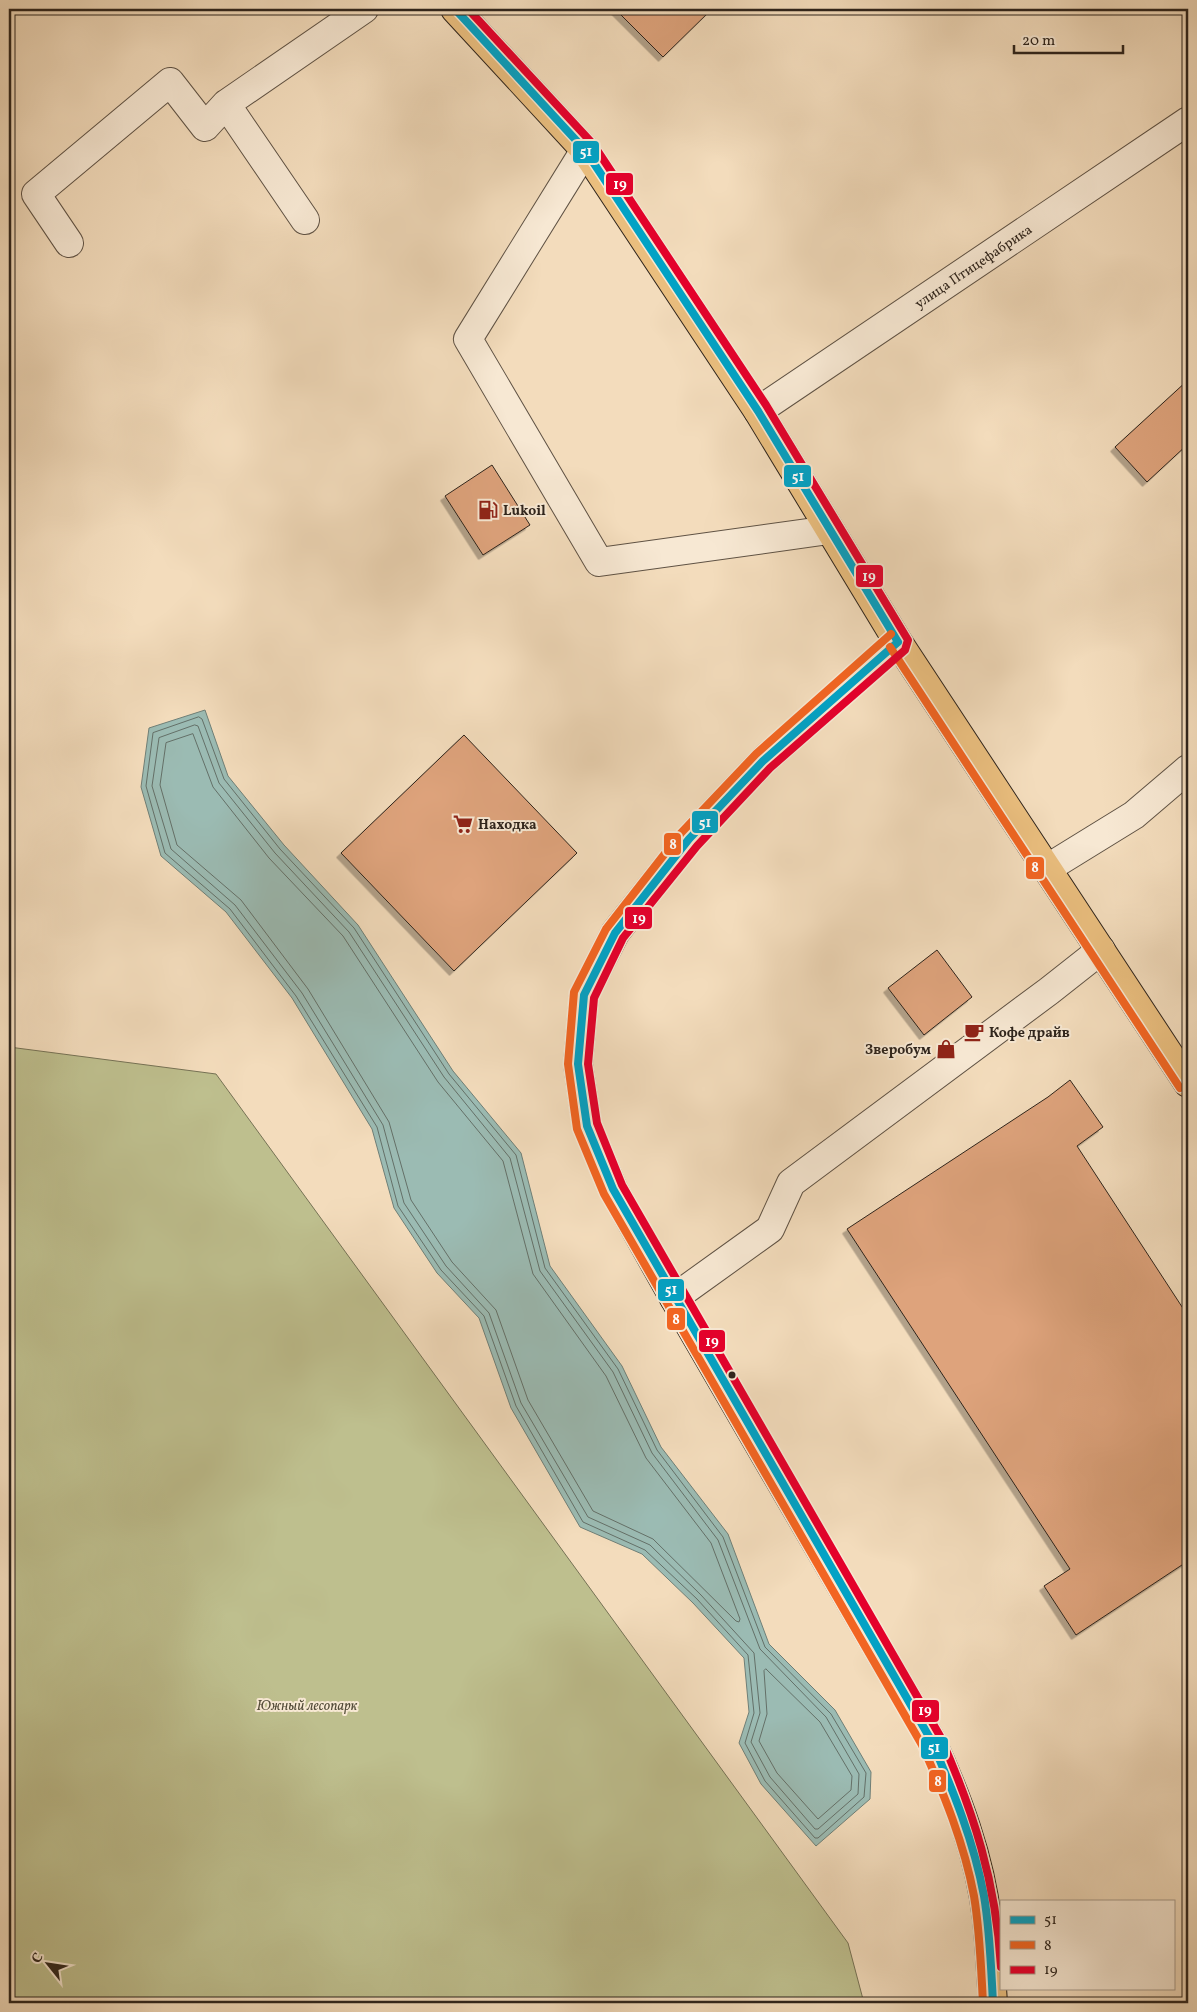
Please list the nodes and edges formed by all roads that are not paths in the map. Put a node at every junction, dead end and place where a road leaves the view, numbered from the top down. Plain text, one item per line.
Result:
1 (364, 9) edge
2 (455, 9) edge
3 (226, 104) junction
4 (1188, 121) edge
5 (585, 150) junction
6 (305, 220) dead end
7 (69, 243) dead end
8 (758, 411) junction
9 (829, 530) junction
10 (898, 642) junction
11 (1188, 769) edge
12 (1048, 868) junction
13 (1101, 950) junction
14 (1188, 1083) edge
15 (674, 1298) junction
16 (993, 2003) edge

1 - 3 street
2 - 5 main road
3 - 6 street
3 - 7 street
4 - 8 street, улица Птицефабрика
5 - 8 main road
5 - 9 street
8 - 9 main road
9 - 10 main road
10 - 12 main road
10 - 15 main road
11 - 12 street
12 - 13 main road
13 - 14 main road
13 - 15 street
15 - 16 main road

